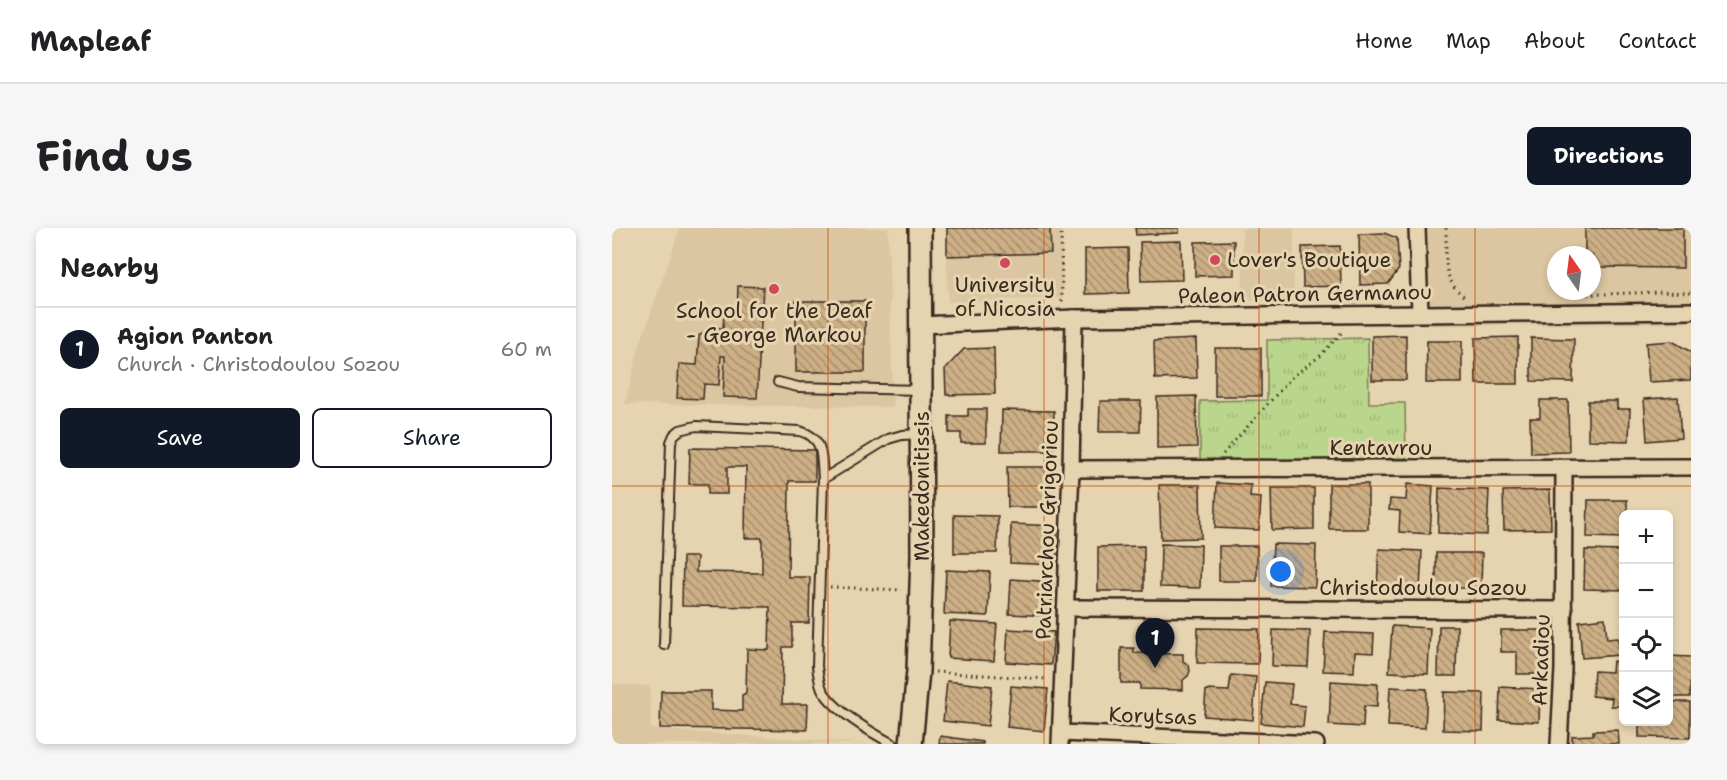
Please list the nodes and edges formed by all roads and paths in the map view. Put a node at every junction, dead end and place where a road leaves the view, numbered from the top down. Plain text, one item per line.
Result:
1 (920, 228) edge
2 (1061, 228) edge
3 (1417, 228) edge
4 (1446, 228) edge
5 (1691, 293) edge
6 (1601, 294) edge
7 (1466, 298) dead end
8 (1691, 312) edge
9 (1420, 313) junction
10 (1360, 314) junction
11 (1068, 318) junction
12 (921, 325) junction
13 (778, 382) dead end
14 (921, 390) junction
15 (922, 434) junction
16 (1691, 467) edge
17 (1564, 468) junction
18 (1071, 469) junction
19 (1211, 469) junction
20 (824, 479) junction
21 (820, 587) junction
22 (913, 590) dead end
23 (1065, 608) junction
24 (1564, 610) junction
25 (664, 645) dead end
26 (918, 671) junction
27 (1063, 679) junction
28 (1060, 739) edge
29 (893, 744) edge
30 (911, 744) edge
31 (1316, 744) edge
32 (1559, 744) edge

1 - 12 main road, Makedonitissis
2 - 11 path
3 - 9 street
4 - 7 path
5 - 6 path
8 - 9 street, Paleon Patron Germanou
9 - 10 street, Paleon Patron Germanou
10 - 11 street, Paleon Patron Germanou
10 - 19 path
11 - 12 street, Paleon Patron Germanou
11 - 18 street, Patriarchou Grigoriou
12 - 14 main road, Makedonitissis
13 - 14 lane
14 - 15 main road, Makedonitissis
15 - 20 lane
15 - 26 main road, Makedonitissis
16 - 17 street, Kentavrou
17 - 19 street, Kentavrou
17 - 24 street, Arkadiou
18 - 19 street, Kentavrou
18 - 23 street, Patriarchou Grigoriou
20 - 21 lane
20 - 25 lane
21 - 22 path
21 - 29 lane
23 - 24 street, Christodoulou Sozou
23 - 27 street, Patriarchou Grigoriou
24 - 32 street, Arkadiou
26 - 27 path
26 - 30 main road, Makedonitissis
27 - 28 street, Patriarchou Grigoriou
28 - 31 street, Korytsas

